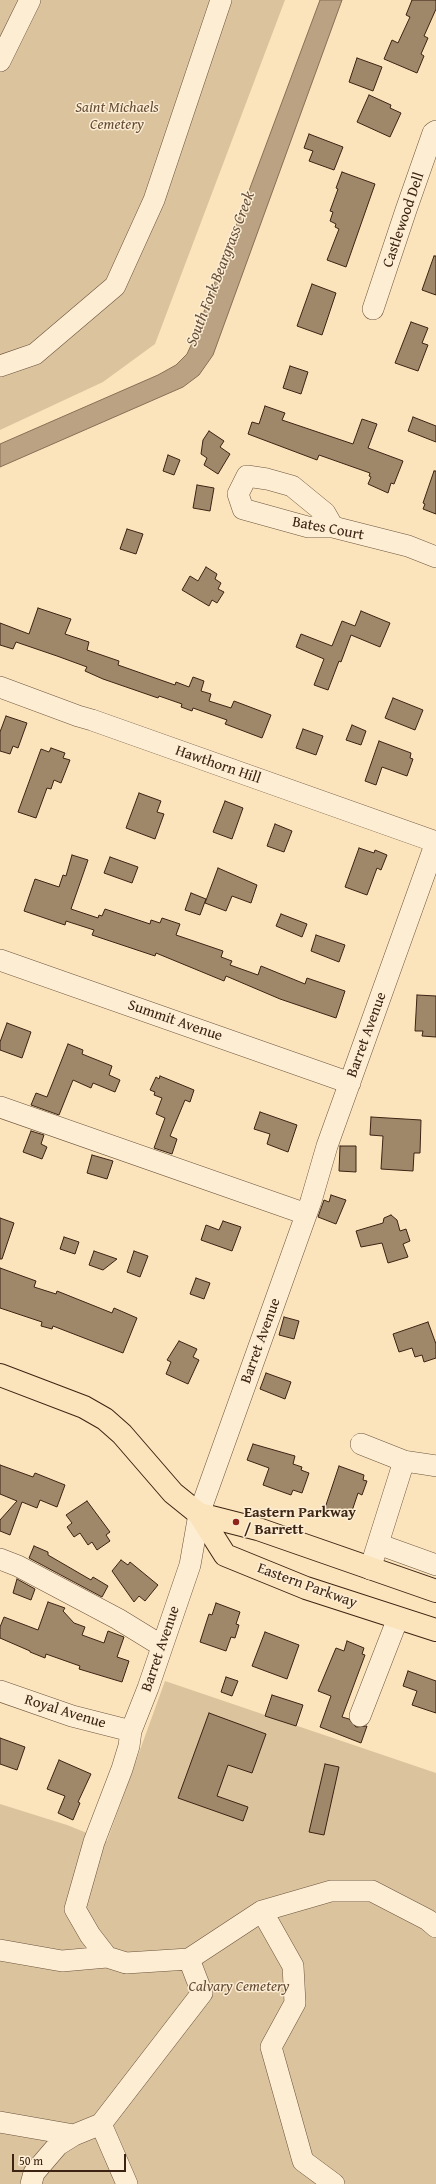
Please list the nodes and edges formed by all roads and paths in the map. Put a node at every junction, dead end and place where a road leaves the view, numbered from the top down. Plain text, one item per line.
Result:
1 (30, 0) edge
2 (221, 0) edge
3 (0, 61) edge
4 (436, 131) edge
5 (373, 309) dead end
6 (0, 366) edge
7 (333, 527) junction
8 (436, 557) edge
9 (0, 687) edge
10 (436, 842) edge
11 (0, 960) edge
12 (350, 1083) junction
13 (0, 1107) edge
14 (306, 1214) junction
15 (0, 1375) edge
16 (360, 1444) dead end
17 (404, 1461) junction
18 (436, 1466) edge
19 (199, 1514) junction
20 (378, 1544) junction
21 (0, 1559) edge
22 (436, 1565) edge
23 (370, 1569) junction
24 (436, 1591) edge
25 (398, 1618) junction
26 (436, 1630) edge
27 (162, 1646) junction
28 (0, 1691) edge
29 (360, 1716) dead end
30 (131, 1732) junction
31 (262, 1911) junction
32 (436, 1927) edge
33 (0, 1950) edge
34 (107, 1957) junction
35 (189, 1960) junction
36 (0, 2122) edge
37 (101, 2124) junction
38 (74, 2135) junction
39 (31, 2184) edge
40 (127, 2184) edge
41 (334, 2184) edge

1 - 3 street
2 - 6 street
4 - 5 street, Castlewood Dell
7 - 7 street, Bates Court
7 - 8 street, Bates Court
9 - 10 street, Hawthorn Hill
10 - 12 street, Barret Avenue
11 - 12 street, Summit Avenue
12 - 14 street, Barret Avenue
13 - 14 street
14 - 19 street, Barret Avenue
15 - 19 main road, Eastern Parkway
16 - 17 street
17 - 18 street
17 - 20 street
19 - 23 main road, Eastern Parkway
19 - 25 main road, Eastern Parkway
19 - 27 street, Barret Avenue
20 - 22 street
20 - 23 street
21 - 27 street
23 - 24 main road, Eastern Parkway
25 - 26 main road, Eastern Parkway
25 - 29 street
27 - 30 street, Barret Avenue
28 - 30 street, Royal Avenue
30 - 34 street, Barret Avenue
31 - 32 street
31 - 35 street
31 - 41 street
33 - 34 street
34 - 35 street
35 - 37 street
36 - 38 street
37 - 38 street
37 - 40 street
38 - 39 street

